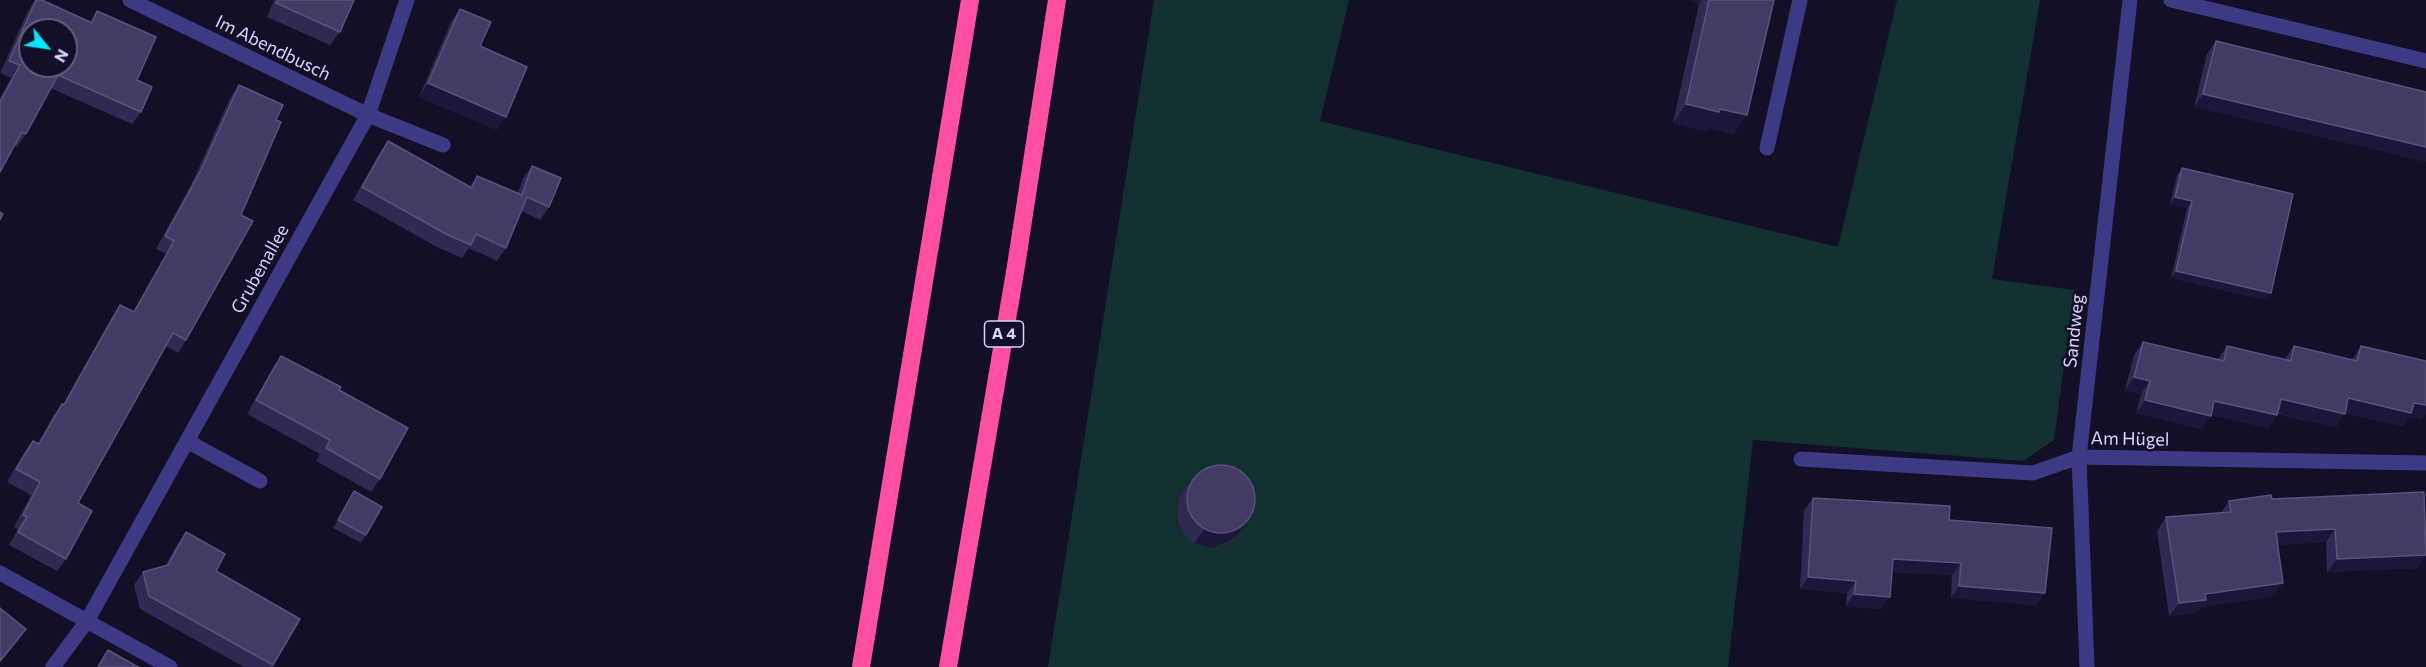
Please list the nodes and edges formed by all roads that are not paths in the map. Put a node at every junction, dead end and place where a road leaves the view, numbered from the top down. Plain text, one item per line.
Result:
1 (130, 0) edge
2 (407, 0) edge
3 (970, 0) edge
4 (1058, 0) edge
5 (1800, 0) edge
6 (2130, 0) edge
7 (2171, 0) edge
8 (2426, 61) edge
9 (368, 115) junction
10 (443, 146) dead end
11 (1767, 148) dead end
12 (187, 441) junction
13 (2079, 457) junction
14 (1801, 459) dead end
15 (2426, 463) edge
16 (260, 481) dead end
17 (0, 573) edge
18 (87, 621) junction
19 (53, 667) edge
20 (170, 667) edge
21 (861, 667) edge
22 (948, 667) edge
23 (2087, 667) edge

1 - 9 street, Im Abendbusch
2 - 9 street, Grubenallee
3 - 21 highway
4 - 22 highway, A 4
5 - 11 street
6 - 13 street, Sandweg
7 - 8 street
9 - 10 street
9 - 12 street, Grubenallee
12 - 16 street
12 - 18 street, Grubenallee
13 - 14 street, Am Hügel
13 - 15 street, Am Hügel
13 - 23 street, Sandweg
17 - 18 street
18 - 19 street, Grubenallee
18 - 20 street

